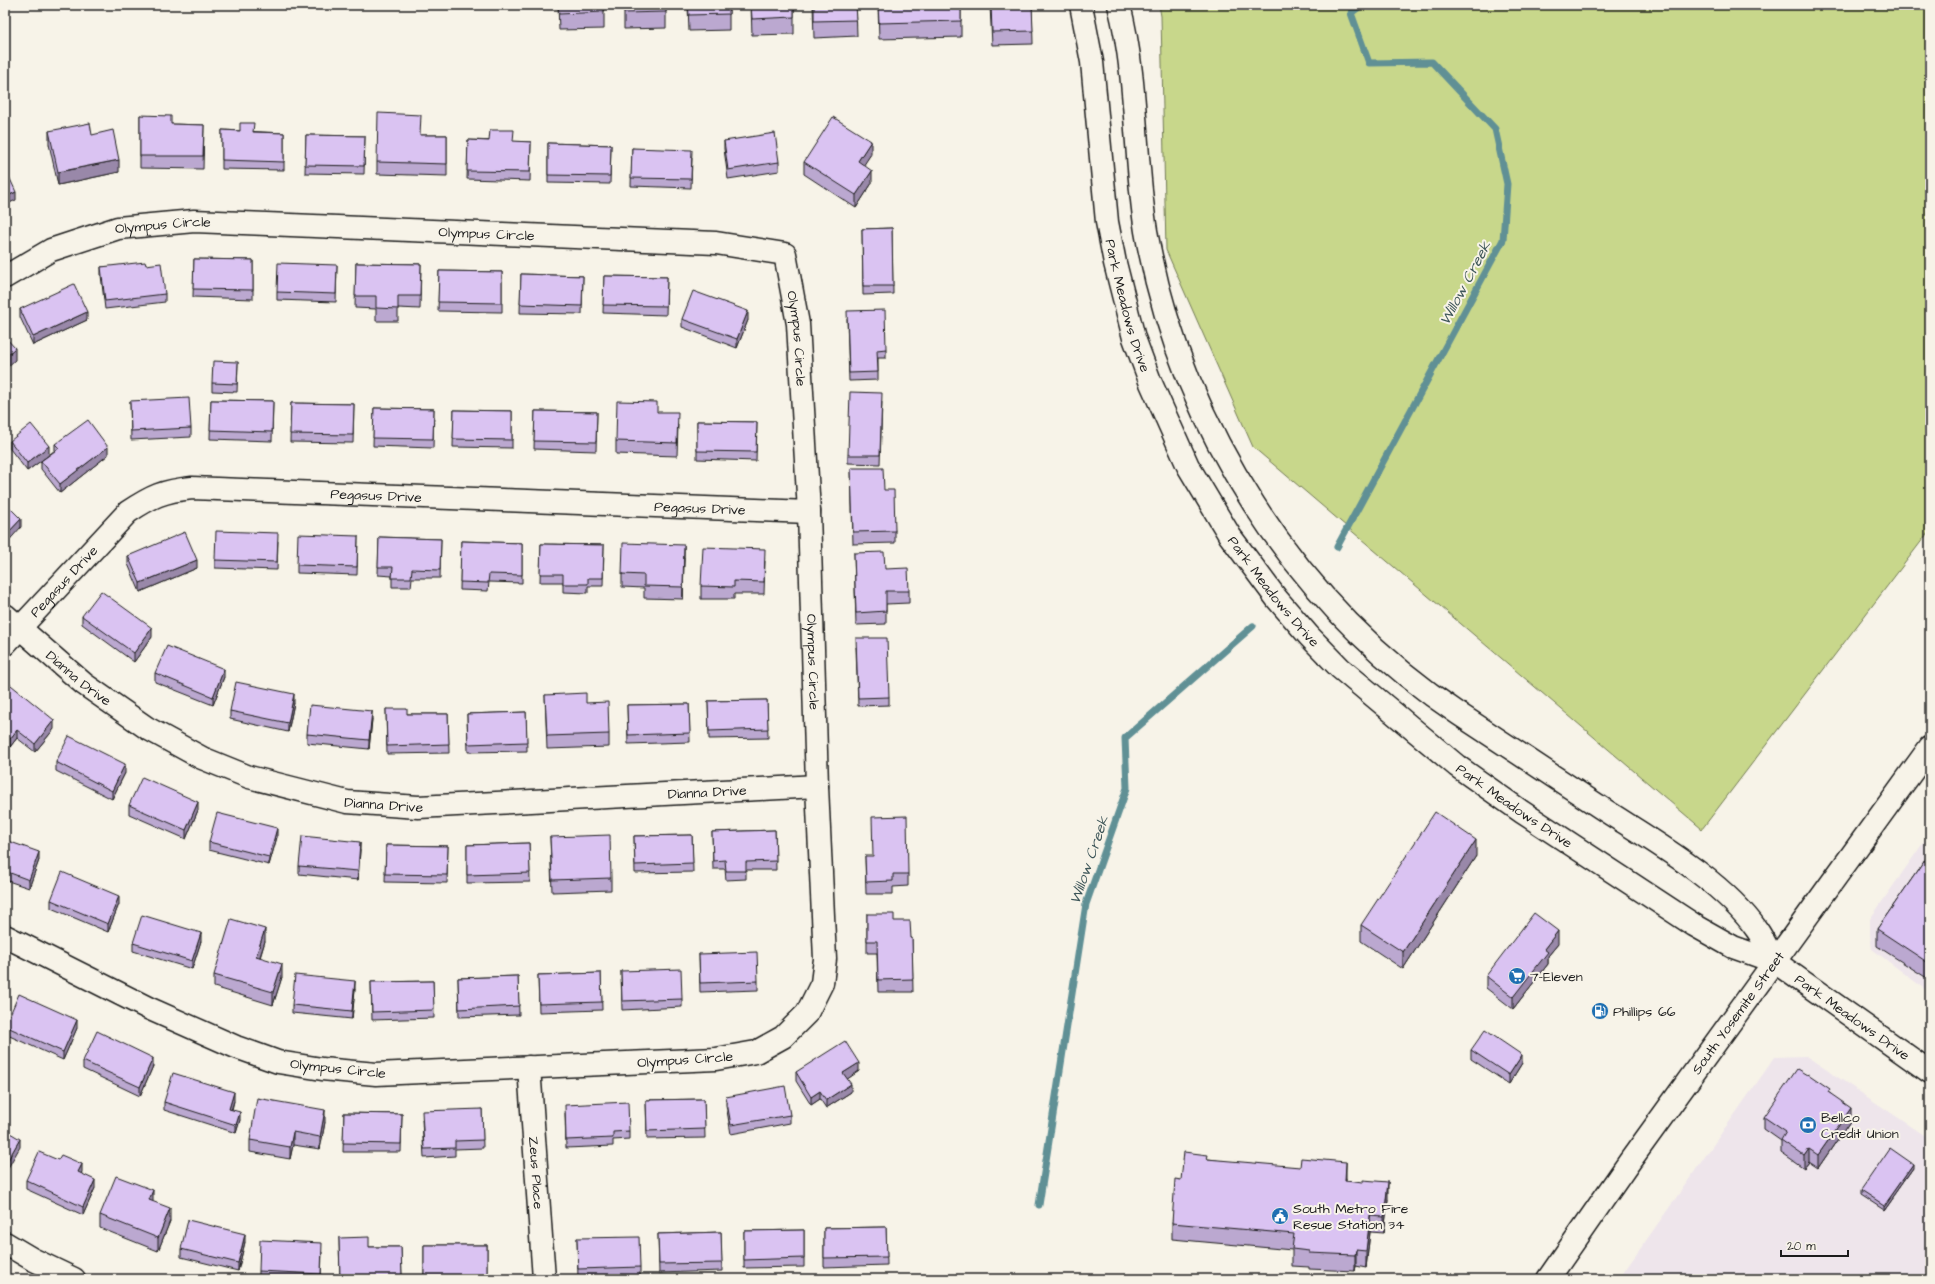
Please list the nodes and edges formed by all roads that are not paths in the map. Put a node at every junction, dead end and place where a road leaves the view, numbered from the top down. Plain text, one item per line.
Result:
1 (1081, 5) edge
2 (1119, 5) edge
3 (5, 277) edge
4 (809, 512) junction
5 (10, 629) edge
6 (1930, 747) edge
7 (817, 786) junction
8 (5, 936) edge
9 (1775, 962) junction
10 (529, 1067) junction
11 (1930, 1072) edge
12 (5, 1243) edge
13 (74, 1279) edge
14 (544, 1279) edge
15 (1548, 1279) edge

1 - 9 street, Park Meadows Drive
2 - 9 street, Park Meadows Drive
3 - 4 street, Olympus Circle
4 - 5 street, Pegasus Drive
4 - 7 street, Olympus Circle
5 - 7 street, Dianna Drive
6 - 9 street, South Yosemite Street
7 - 10 street, Olympus Circle
8 - 10 street, Olympus Circle
9 - 11 street, Park Meadows Drive
9 - 15 street, South Yosemite Street
10 - 14 street, Zeus Place
12 - 13 street

